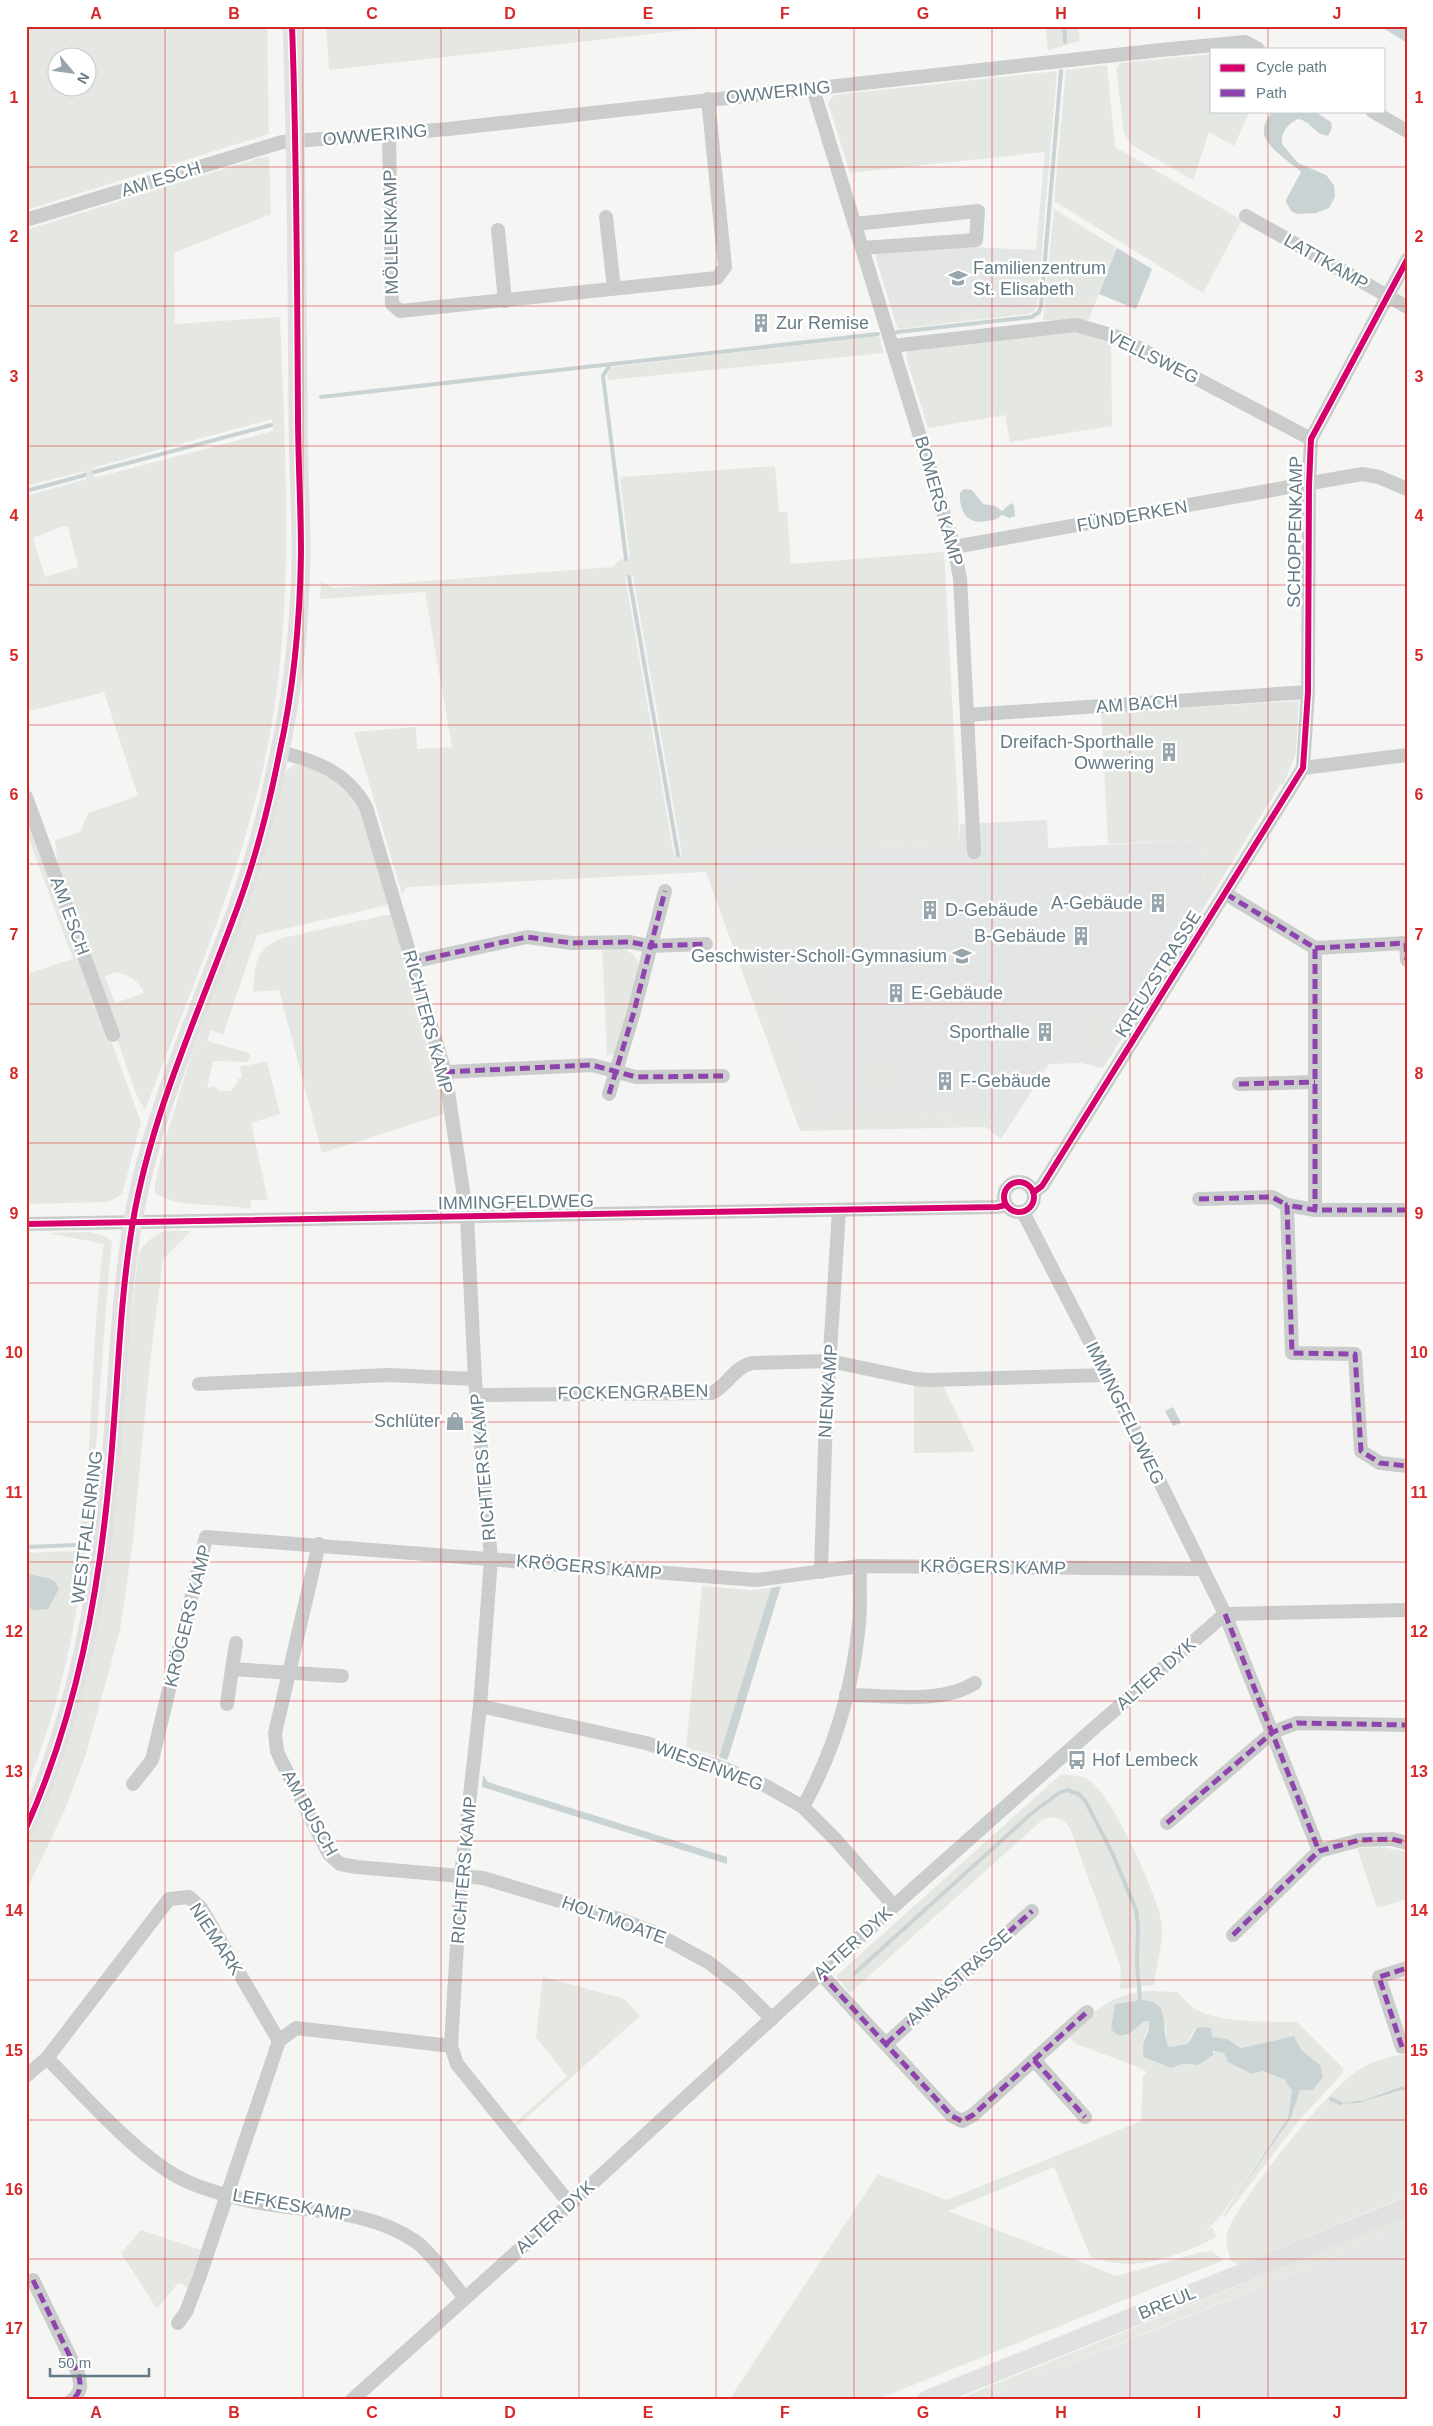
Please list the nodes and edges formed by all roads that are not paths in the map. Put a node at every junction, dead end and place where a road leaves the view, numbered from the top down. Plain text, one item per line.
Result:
1 (292, 26) edge
2 (1256, 48) edge
3 (813, 88) junction
4 (708, 99) junction
5 (1374, 112) edge
6 (1407, 130) edge
7 (389, 133) junction
8 (296, 141) junction
9 (1246, 216) dead end
10 (606, 217) dead end
11 (26, 220) edge
12 (855, 224) junction
13 (498, 230) dead end
14 (862, 248) junction
15 (1407, 260) edge
16 (614, 288) junction
17 (1387, 297) junction
18 (505, 300) junction
19 (1407, 307) edge
20 (892, 346) junction
21 (1312, 439) junction
22 (1309, 484) junction
23 (1407, 489) edge
24 (954, 547) junction
25 (1308, 692) junction
26 (967, 715) junction
27 (280, 752) junction
28 (1407, 755) edge
29 (1304, 768) junction
30 (26, 797) edge
31 (974, 852) dead end
32 (665, 891) dead end
33 (1226, 894) junction
34 (706, 944) dead end
35 (650, 946) junction
36 (1315, 948) junction
37 (1407, 960) edge
38 (411, 962) junction
39 (113, 1035) dead end
40 (616, 1071) junction
41 (445, 1072) junction
42 (723, 1076) dead end
43 (1315, 1082) junction
44 (1239, 1084) dead end
45 (609, 1094) dead end
46 (1034, 1192) junction
47 (1199, 1199) dead end
48 (1006, 1205) junction
49 (1287, 1205) junction
50 (839, 1210) junction
51 (1315, 1210) junction
52 (1407, 1210) edge
53 (1023, 1212) junction
54 (467, 1218) junction
55 (133, 1222) junction
56 (26, 1224) edge
57 (830, 1361) junction
58 (1107, 1375) junction
59 (475, 1380) junction
60 (199, 1384) dead end
61 (477, 1395) junction
62 (1407, 1466) edge
63 (320, 1544) junction
64 (491, 1559) junction
65 (860, 1566) junction
66 (1202, 1569) junction
67 (821, 1572) junction
68 (1407, 1610) edge
69 (1225, 1614) junction
70 (236, 1644) dead end
71 (232, 1669) junction
72 (290, 1672) junction
73 (342, 1676) dead end
74 (975, 1683) dead end
75 (846, 1695) junction
76 (227, 1704) dead end
77 (480, 1706) junction
78 (1407, 1725) edge
79 (1273, 1732) junction
80 (133, 1784) dead end
81 (803, 1807) junction
82 (1167, 1824) dead end
83 (26, 1828) edge
84 (1407, 1843) edge
85 (1319, 1851) junction
86 (461, 1876) junction
87 (894, 1906) junction
88 (1032, 1911) dead end
89 (1233, 1935) dead end
90 (1407, 1968) edge
91 (820, 1974) junction
92 (1087, 2012) dead end
93 (772, 2019) junction
94 (279, 2041) junction
95 (886, 2044) junction
96 (451, 2046) junction
97 (1402, 2047) dead end
98 (47, 2058) junction
99 (1034, 2060) junction
100 (26, 2076) edge
101 (1085, 2117) dead end
102 (228, 2194) junction
103 (570, 2204) junction
104 (1407, 2207) edge
105 (33, 2280) dead end
106 (465, 2298) junction
107 (178, 2323) dead end
108 (72, 2400) edge
109 (352, 2400) edge
110 (926, 2400) edge

1 - 8 street, WESTFALENRING
2 - 3 street, OWWERING
3 - 4 street, OWWERING
3 - 12 street, BOMERS KAMP
4 - 7 street, OWWERING
4 - 16 street, MÖLLENKAMP
5 - 6 street
7 - 8 street, OWWERING
7 - 18 street, MÖLLENKAMP
8 - 11 street, AM ESCH
8 - 27 street, WESTFALENRING
9 - 17 street, LATTKAMP
10 - 16 street
12 - 14 street, BOMERS KAMP
12 - 14 street
13 - 18 street
14 - 20 street, BOMERS KAMP
15 - 17 street, SCHOPPENKAMP
16 - 18 street, MÖLLENKAMP
17 - 19 street, LATTKAMP
17 - 21 street, SCHOPPENKAMP
20 - 21 street, VELLSWEG
20 - 24 street, BOMERS KAMP
21 - 22 street, SCHOPPENKAMP
22 - 23 street, FÜNDERKEN
22 - 24 street, FÜNDERKEN
22 - 25 street, SCHOPPENKAMP
24 - 26 street, BOMERS KAMP
25 - 26 street, AM BACH
25 - 29 street, SCHOPPENKAMP
26 - 31 street, BOMERS KAMP
27 - 38 street, RICHTERS KAMP
27 - 55 street, WESTFALENRING
28 - 29 street
29 - 33 street, KREUZSTRASSE
30 - 39 street, AM ESCH
32 - 35 street
33 - 36 street
33 - 46 street, KREUZSTRASSE
34 - 35 street
35 - 38 street
35 - 40 street
36 - 37 street
36 - 43 street
38 - 41 street, RICHTERS KAMP
40 - 41 street
40 - 42 street
40 - 45 street
41 - 54 street, RICHTERS KAMP
43 - 44 street
43 - 51 street
46 - 48 street
46 - 53 street
47 - 49 street
48 - 50 street, IMMINGFELDWEG
48 - 53 street
49 - 51 street
49 - 62 street
50 - 54 street, IMMINGFELDWEG
50 - 57 street, NIENKAMP
51 - 52 street
53 - 58 street, IMMINGFELDWEG
54 - 55 street, IMMINGFELDWEG
54 - 59 street, RICHTERS KAMP
55 - 56 street, IMMINGFELDWEG
55 - 83 street, WESTFALENRING
57 - 58 street, FOCKENGRABEN
57 - 61 street, FOCKENGRABEN
57 - 67 street, NIENKAMP
58 - 66 street, IMMINGFELDWEG
59 - 60 street
59 - 61 street, RICHTERS KAMP
61 - 64 street, RICHTERS KAMP
63 - 64 street, KRÖGERS KAMP
63 - 72 street, AM BUSCH
63 - 80 street, KRÖGERS KAMP
64 - 67 street, KRÖGERS KAMP
64 - 77 street, RICHTERS KAMP
65 - 66 street, KRÖGERS KAMP
65 - 67 street, KRÖGERS KAMP
65 - 75 street
66 - 69 street, IMMINGFELDWEG
68 - 69 street
69 - 79 street, IMMINGFELDWEG
69 - 87 street, ALTER DYK
70 - 71 street
71 - 72 street
71 - 76 street
72 - 73 street
72 - 86 street, AM BUSCH
74 - 75 street
75 - 81 street
77 - 81 street, WIESENWEG
77 - 86 street, RICHTERS KAMP
78 - 79 street
79 - 82 street
79 - 85 street, IMMINGFELDWEG
81 - 87 street, WIESENWEG
84 - 85 street
85 - 89 street
86 - 93 street, HOLTMOATE
86 - 96 street, RICHTERS KAMP
87 - 91 street, ALTER DYK
88 - 95 street, ANNASTRASSE
90 - 97 street
91 - 93 street, ALTER DYK
91 - 95 street
92 - 99 street
93 - 103 street, ALTER DYK
94 - 96 street
94 - 98 street, NIEMARK
94 - 102 street
95 - 99 street
96 - 103 street, RICHTERS KAMP
98 - 100 street, NIEMARK
98 - 102 street, LEFKESKAMP
99 - 101 street
102 - 106 street, LEFKESKAMP
102 - 107 street
103 - 106 street, ALTER DYK
104 - 110 street, BREUL
105 - 108 street
106 - 109 street, ALTER DYK

